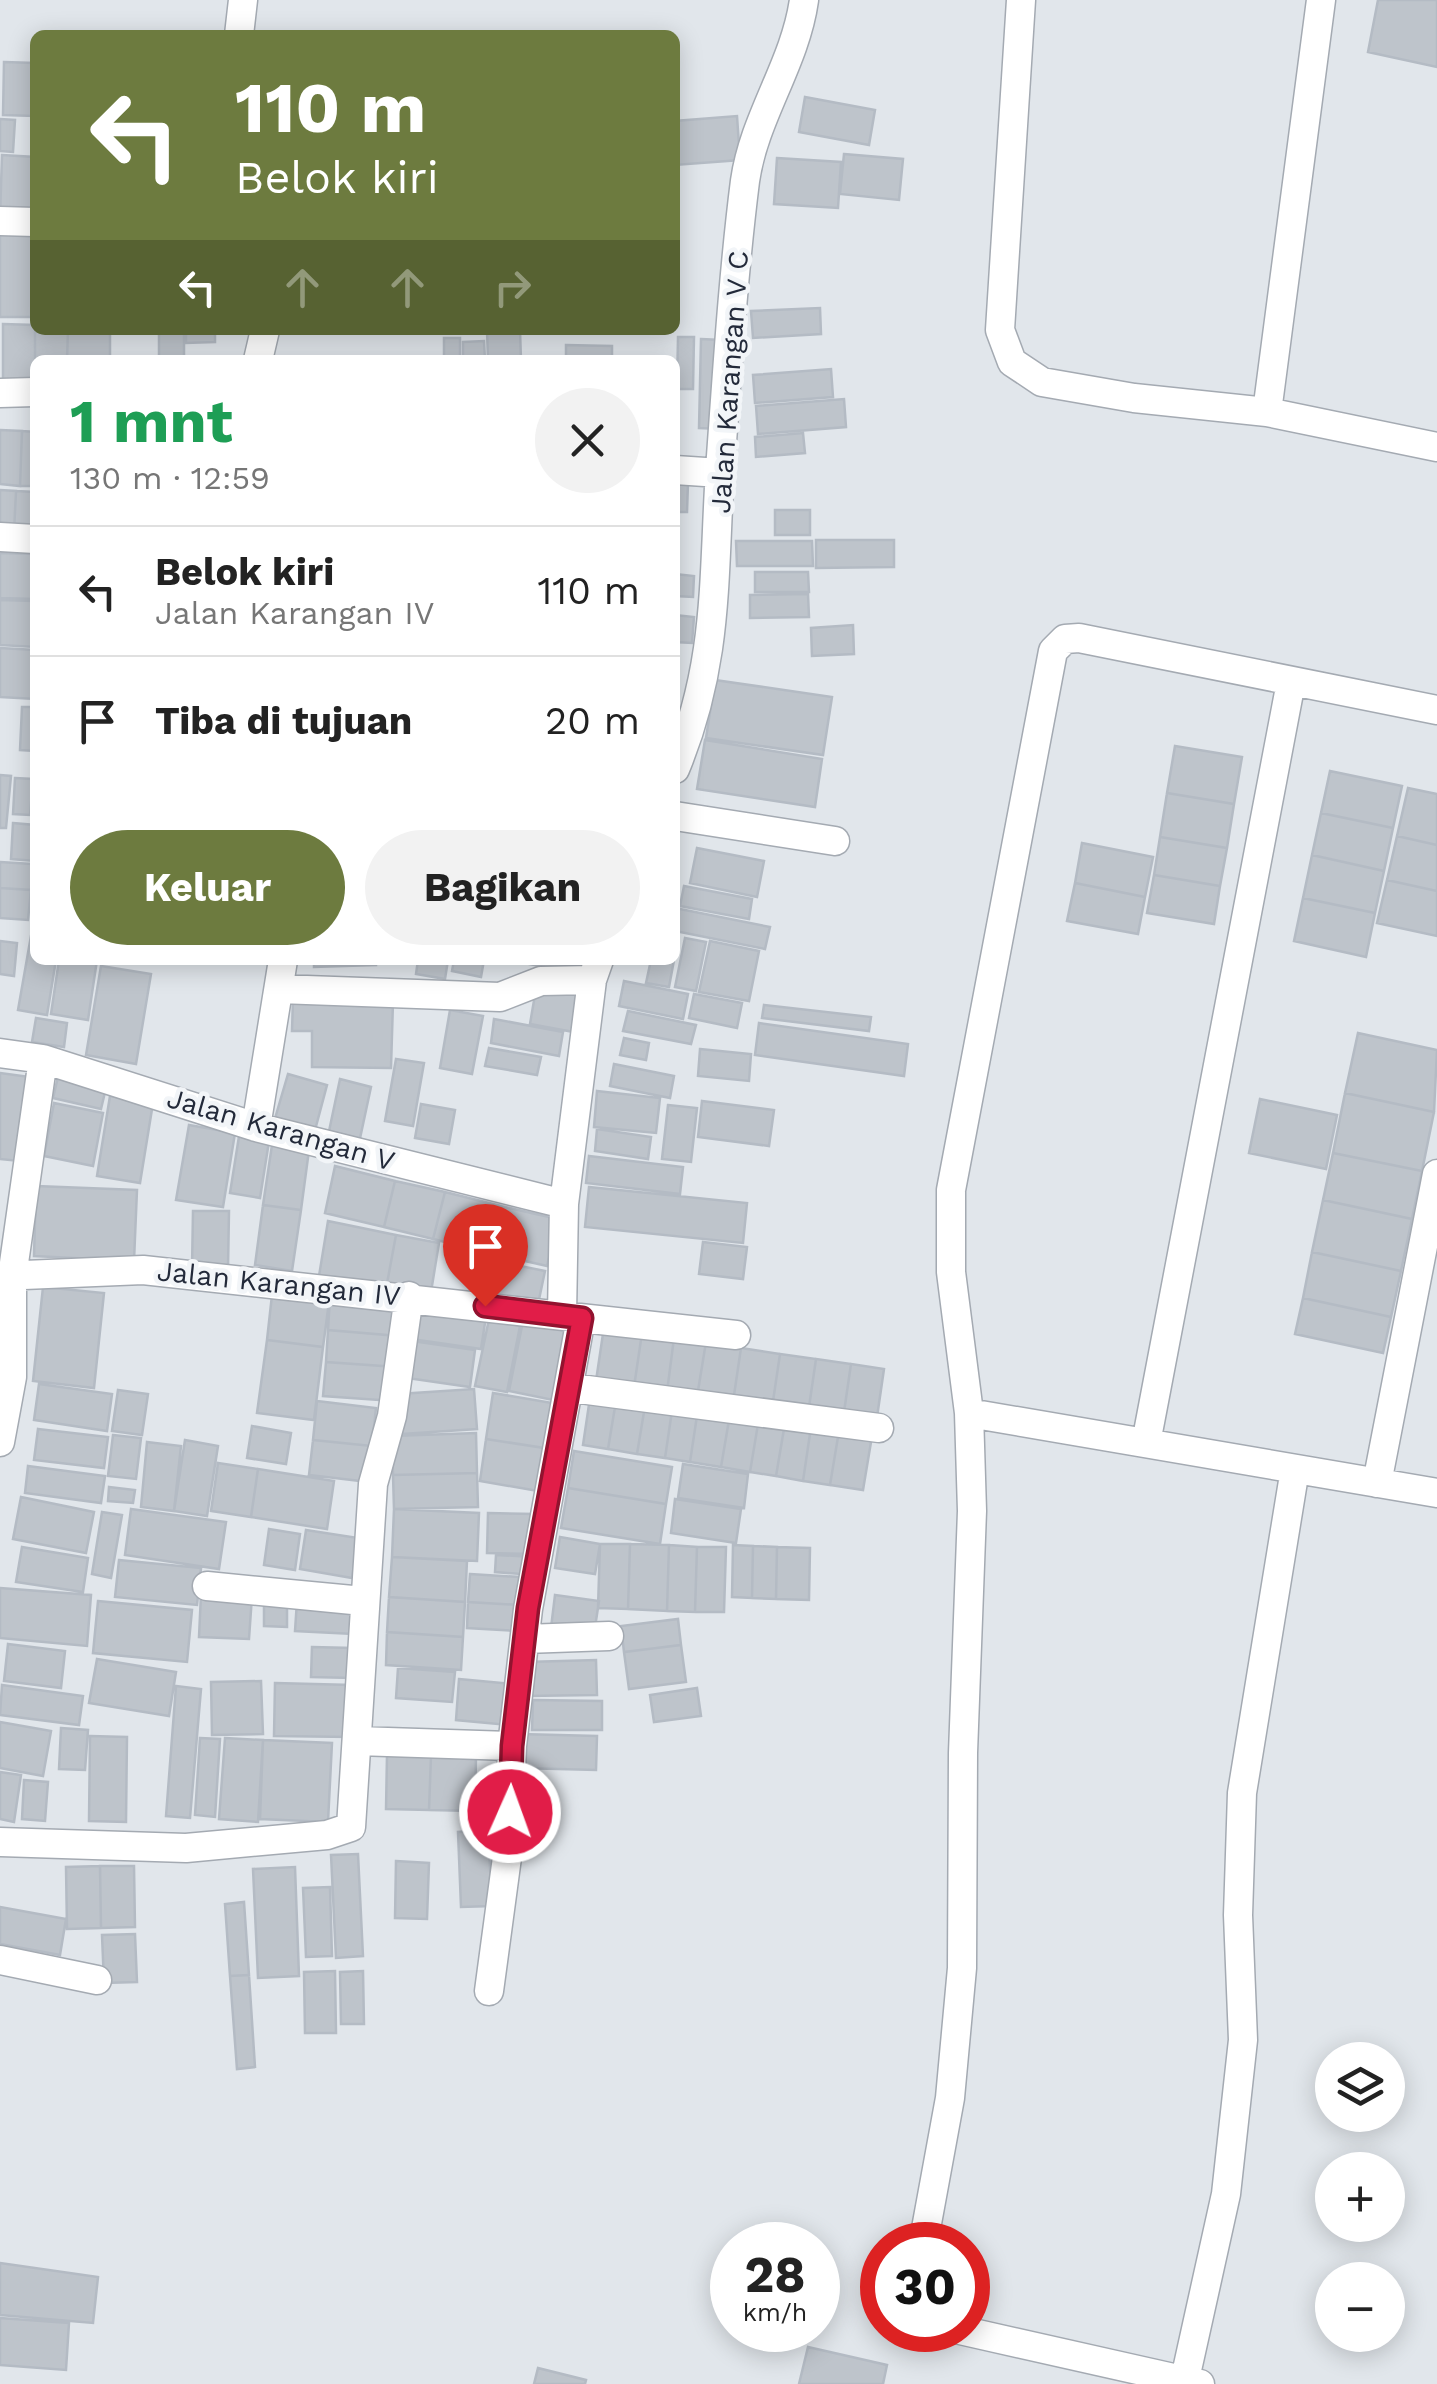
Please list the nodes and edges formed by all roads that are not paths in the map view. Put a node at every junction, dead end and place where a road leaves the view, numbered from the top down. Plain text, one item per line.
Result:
1 (243, 0) edge
2 (804, 0) edge
3 (1021, 0) edge
4 (1320, 0) edge
5 (240, 30) edge
6 (0, 221) edge
7 (30, 222) edge
8 (0, 392) edge
9 (30, 392) edge
10 (1268, 412) junction
11 (1437, 447) edge
12 (680, 470) edge
13 (720, 473) junction
14 (0, 537) edge
15 (30, 539) edge
16 (1291, 682) junction
17 (1437, 710) edge
18 (680, 754) edge
19 (680, 817) edge
20 (835, 841) dead end
21 (282, 965) edge
22 (595, 970) edge
23 (279, 989) junction
24 (0, 1053) edge
25 (43, 1059) junction
26 (256, 1127) junction
27 (1437, 1174) edge
28 (564, 1204) junction
29 (6, 1276) edge
30 (409, 1296) junction
31 (572, 1317) junction
32 (736, 1334) dead end
33 (572, 1388) junction
34 (968, 1413) junction
35 (879, 1428) dead end
36 (0, 1442) edge
37 (1146, 1443) junction
38 (1295, 1469) junction
39 (1378, 1483) junction
40 (1437, 1493) edge
41 (206, 1586) dead end
42 (364, 1602) junction
43 (608, 1636) dead end
44 (525, 1639) junction
45 (357, 1740) junction
46 (512, 1746) junction
47 (0, 1842) edge
48 (0, 1960) edge
49 (97, 1980) dead end
50 (489, 1991) dead end
51 (927, 2222) edge
52 (990, 2337) edge
53 (1194, 2381) edge

1 - 5 street
2 - 13 street, Jalan Karangan V C
3 - 10 street
4 - 10 street
6 - 7 street
8 - 9 street
10 - 11 street
12 - 13 street
13 - 18 street, Jalan Karangan V C
14 - 15 street
16 - 17 street
16 - 34 street
16 - 37 street
19 - 20 street
21 - 23 street
22 - 23 street
22 - 28 street
23 - 26 street
24 - 25 street, Jalan Karangan V
25 - 26 street, Jalan Karangan V
25 - 29 street
26 - 28 street, Jalan Karangan V
27 - 39 street
28 - 31 street
29 - 30 street, Jalan Karangan IV
29 - 36 street
30 - 31 street, Jalan Karangan IV
30 - 42 street
31 - 32 street, Jalan Karangan IV
31 - 33 street
33 - 35 street
33 - 44 street
34 - 37 street
34 - 51 street
37 - 38 street
38 - 39 street
38 - 53 street
39 - 40 street
41 - 42 street
42 - 45 street
43 - 44 street
44 - 46 street
45 - 46 street
45 - 47 street
46 - 50 street
48 - 49 street
52 - 53 street

